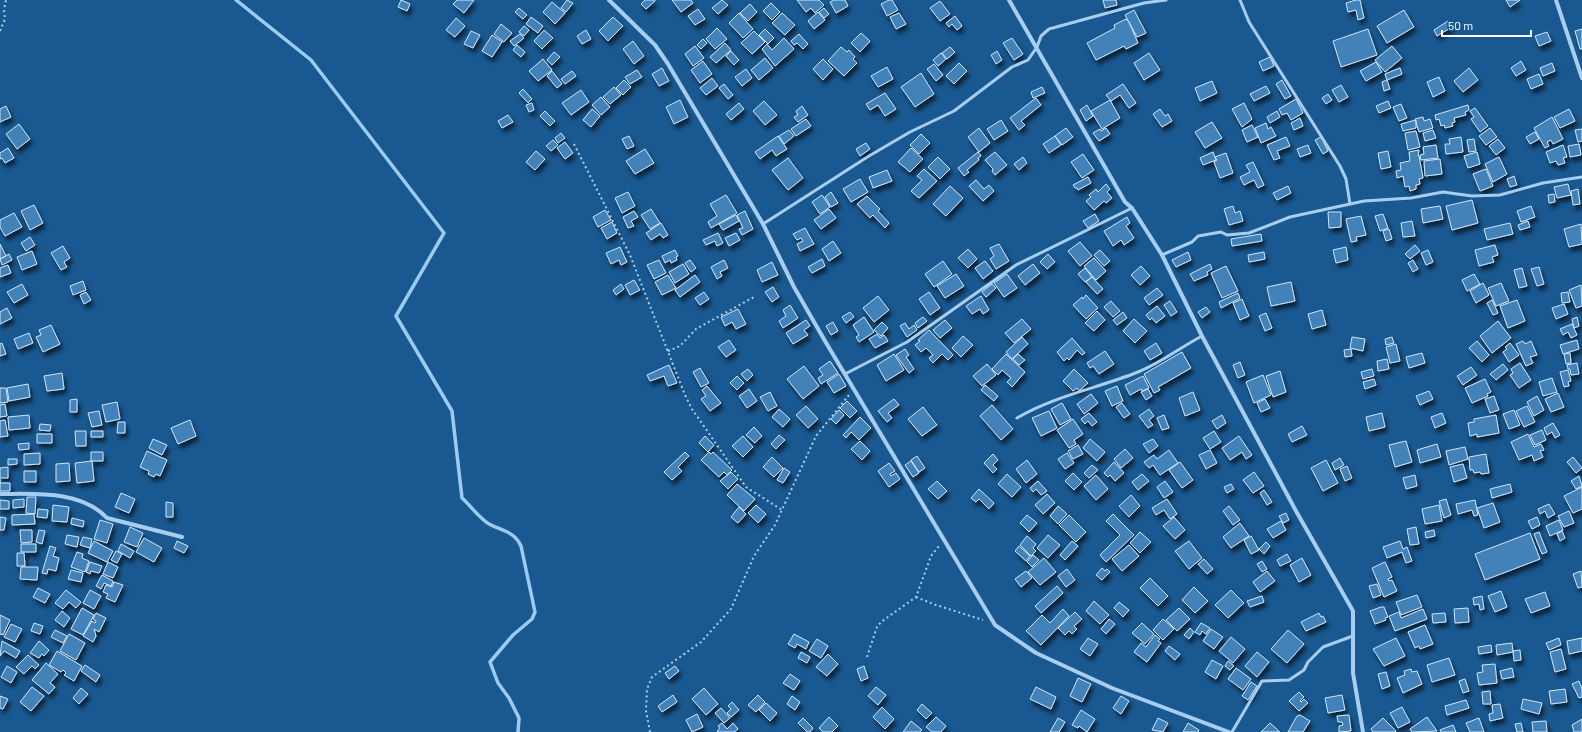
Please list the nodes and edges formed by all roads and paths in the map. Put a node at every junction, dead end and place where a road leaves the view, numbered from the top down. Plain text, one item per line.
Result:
1 (6, 0) edge
2 (609, 0) edge
3 (1009, 0) edge
4 (1166, 0) edge
5 (1240, 0) edge
6 (1556, 0) edge
7 (0, 32) edge
8 (1037, 47) junction
9 (1582, 78) edge
10 (574, 144) dead end
11 (1582, 177) edge
12 (1350, 204) junction
13 (1132, 208) junction
14 (763, 224) junction
15 (1162, 255) junction
16 (754, 297) dead end
17 (1202, 336) junction
18 (668, 351) junction
19 (846, 374) junction
20 (855, 390) junction
21 (1017, 418) dead end
22 (0, 494) edge
23 (782, 510) junction
24 (182, 537) dead end
25 (944, 541) junction
26 (916, 597) junction
27 (995, 624) junction
28 (1354, 636) junction
29 (867, 657) dead end
30 (650, 732) edge
31 (1229, 732) edge
32 (1232, 732) edge
33 (1364, 732) edge

1 - 7 path
2 - 14 street
3 - 8 street
4 - 8 lane
5 - 12 lane
6 - 9 street
8 - 13 street
8 - 14 lane
10 - 18 path
11 - 12 lane
12 - 15 lane
13 - 15 street
13 - 19 lane
14 - 19 street
15 - 17 street
16 - 18 path
17 - 21 lane
17 - 28 street
18 - 23 path
19 - 20 street
20 - 23 path
20 - 25 street
22 - 24 street
23 - 30 path
25 - 26 path
25 - 27 street
26 - 27 path
26 - 29 path
27 - 31 street
28 - 32 lane
28 - 33 street

